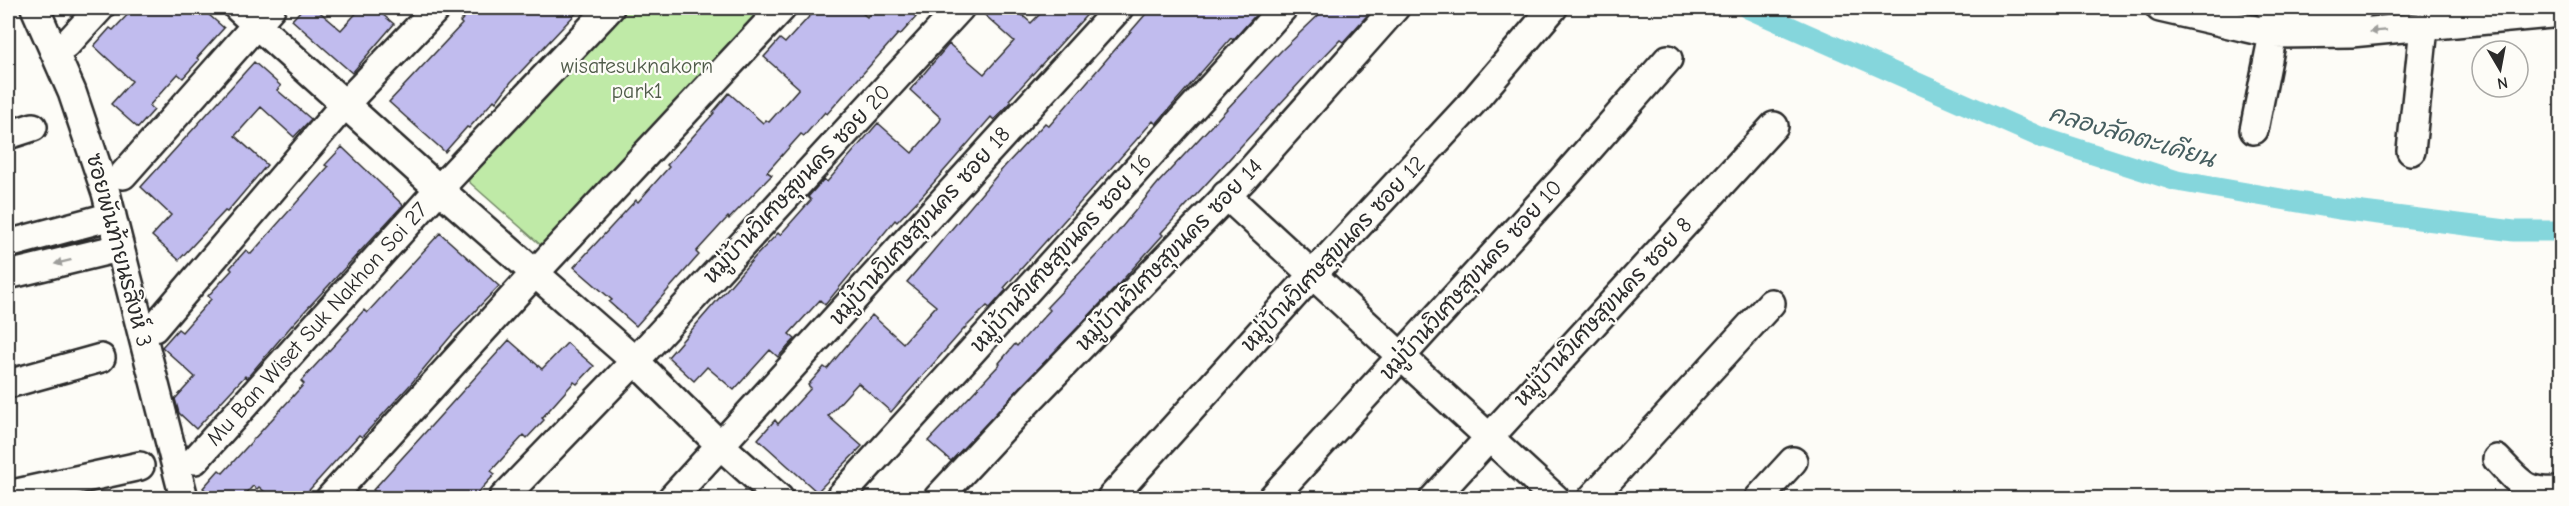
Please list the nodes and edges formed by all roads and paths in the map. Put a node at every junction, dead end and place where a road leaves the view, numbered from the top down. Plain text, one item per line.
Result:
1 (36, 8) edge
2 (100, 8) edge
3 (437, 8) edge
4 (610, 8) edge
5 (782, 8) edge
6 (960, 8) edge
7 (1119, 8) edge
8 (1283, 8) edge
9 (1395, 8) edge
10 (1553, 8) edge
11 (2160, 8) edge
12 (2359, 8) edge
13 (255, 13) edge
14 (2562, 13) edge
15 (2272, 21) edge
16 (2424, 27) junction
17 (66, 45) dead end
18 (1668, 59) dead end
19 (344, 105) junction
20 (1774, 126) dead end
21 (2254, 130) dead end
22 (2411, 151) dead end
23 (123, 175) dead end
24 (439, 189) junction
25 (1226, 195) junction
26 (112, 216) junction
27 (8, 244) edge
28 (119, 248) junction
29 (535, 273) junction
30 (1313, 274) junction
31 (8, 275) edge
32 (1771, 303) dead end
33 (154, 328) dead end
34 (1402, 357) junction
35 (102, 358) dead end
36 (635, 361) junction
37 (8, 384) edge
38 (1489, 437) junction
39 (720, 445) junction
40 (2497, 459) dead end
41 (195, 460) dead end
42 (1793, 462) dead end
43 (140, 466) dead end
44 (2562, 491) edge
45 (8, 495) edge
46 (184, 498) edge
47 (330, 498) edge
48 (503, 498) edge
49 (672, 498) edge
50 (779, 498) edge
51 (839, 498) edge
52 (938, 498) edge
53 (1111, 498) edge
54 (1272, 498) edge
55 (1434, 498) edge
56 (1555, 498) edge
57 (1592, 498) edge
58 (1759, 498) edge

1 - 26 street, ซอยพันท้ายนรสิงห์ 3
2 - 17 street
3 - 19 street
4 - 24 street, Mu Ban Wiset Suk Nakhon Soi 27
5 - 29 street
6 - 36 street, หมู่บ้านวิเศษสุขนคร ซอย 20
7 - 39 street, หมู่บ้านวิเศษสุขนคร ซอย 18
8 - 51 street, หมู่บ้านวิเศษสุขนคร ซอย 16
9 - 25 street, หมู่บ้านวิเศษสุขนคร ซอย 14
10 - 30 street, หมู่บ้านวิเศษสุขนคร ซอย 12
11 - 15 street
12 - 15 street
13 - 19 street
13 - 23 street
14 - 16 street
16 -> 15 street
15 - 21 street
16 - 22 street
18 - 34 street, หมู่บ้านวิเศษสุขนคร ซอย 10
19 - 24 street
19 - 33 street
20 - 38 street, หมู่บ้านวิเศษสุขนคร ซอย 8
24 - 29 street
24 - 41 street, Mu Ban Wiset Suk Nakhon Soi 27
25 - 30 street
25 - 52 street, หมู่บ้านวิเศษสุขนคร ซอย 14
26 - 27 street
26 - 28 street, ซอยพันท้ายนรสิงห์ 3
28 -> 31 street
28 - 46 street, ซอยพันท้ายนรสิงห์ 3
29 - 36 street
29 - 47 street
30 - 34 street
30 - 53 street, หมู่บ้านวิเศษสุขนคร ซอย 12
32 - 57 street
34 - 38 street
34 - 54 street, หมู่บ้านวิเศษสุขนคร ซอย 10
35 - 37 street
36 - 39 street
36 - 48 street, หมู่บ้านวิเศษสุขนคร ซอย 20
38 - 55 street, หมู่บ้านวิเศษสุขนคร ซอย 8
38 - 56 street
39 - 49 street, หมู่บ้านวิเศษสุขนคร ซอย 18
39 - 50 street
40 - 44 street
42 - 58 street
43 - 45 street

